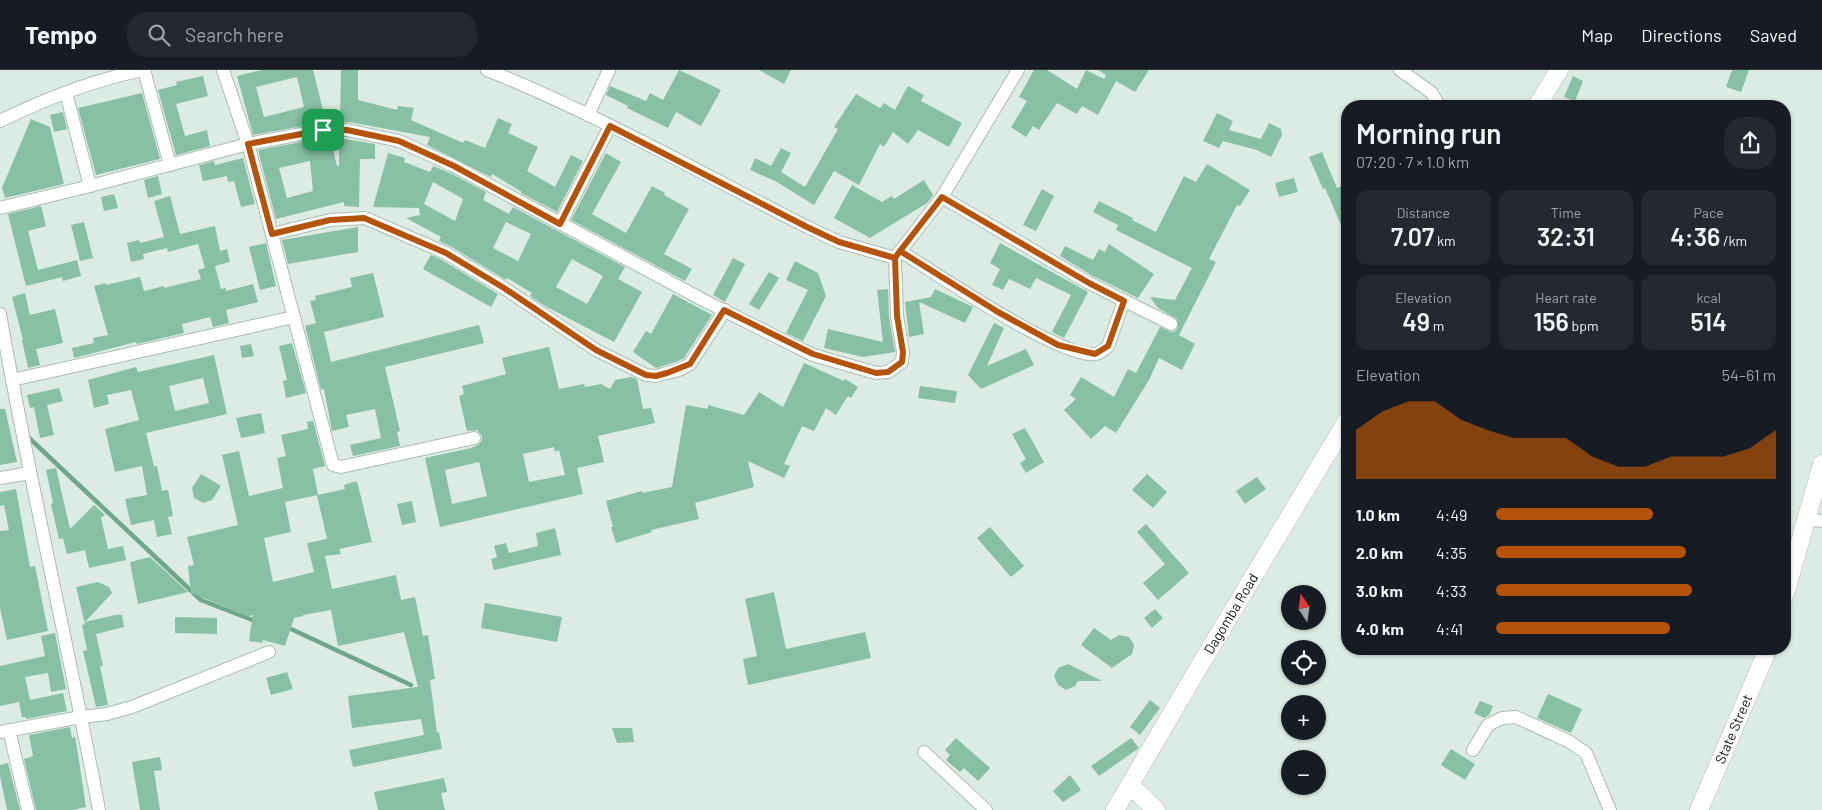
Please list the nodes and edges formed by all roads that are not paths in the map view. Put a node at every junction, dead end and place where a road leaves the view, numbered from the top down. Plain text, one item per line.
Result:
1 (143, 70) edge
2 (223, 70) edge
3 (487, 70) edge
4 (609, 70) edge
5 (1018, 70) edge
6 (1400, 70) edge
7 (1559, 70) edge
8 (66, 92) junction
9 (1436, 100) edge
10 (1541, 100) edge
11 (588, 115) junction
12 (0, 121) edge
13 (610, 126) junction
14 (248, 144) junction
15 (170, 165) junction
16 (90, 186) junction
17 (942, 197) junction
18 (0, 208) edge
19 (560, 224) junction
20 (272, 234) junction
21 (897, 254) junction
22 (1124, 301) junction
23 (724, 310) junction
24 (0, 314) edge
25 (294, 316) junction
26 (1171, 324) dead end
27 (12, 380) junction
28 (1341, 431) edge
29 (474, 438) dead end
30 (1822, 464) edge
31 (30, 473) junction
32 (0, 478) edge
33 (1814, 520) edge
34 (1791, 579) edge
35 (268, 652) dead end
36 (1765, 655) edge
37 (81, 717) junction
38 (5, 731) edge
39 (1472, 750) dead end
40 (924, 752) dead end
41 (1130, 785) junction
42 (28, 810) edge
43 (99, 810) edge
44 (986, 810) edge
45 (1115, 810) edge
46 (1156, 810) edge
47 (1610, 810) edge
48 (1699, 810) edge

1 - 8 street
1 - 15 street
2 - 14 street
3 - 11 street
4 - 11 street
5 - 17 street
6 - 9 street
7 - 10 street
8 - 12 street
8 - 16 street
11 - 13 street
13 - 19 street
13 - 21 street
14 - 15 street
14 - 19 street
14 - 20 street
15 - 16 street
16 - 18 street
17 - 21 street
17 - 22 street
19 - 23 street
20 - 23 street
20 - 25 street
21 - 22 street
21 - 23 street
22 - 26 street
24 - 27 street
25 - 27 street
25 - 29 street
27 - 31 street
28 - 41 street, Dagomba Road
30 - 33 street
31 - 32 street
31 - 37 street
33 - 34 street
35 - 37 street
36 - 48 street, State Street
37 - 38 street
37 - 43 street
38 - 42 street
39 - 47 street
40 - 44 street
41 - 45 street, Dagomba Road
41 - 46 street

